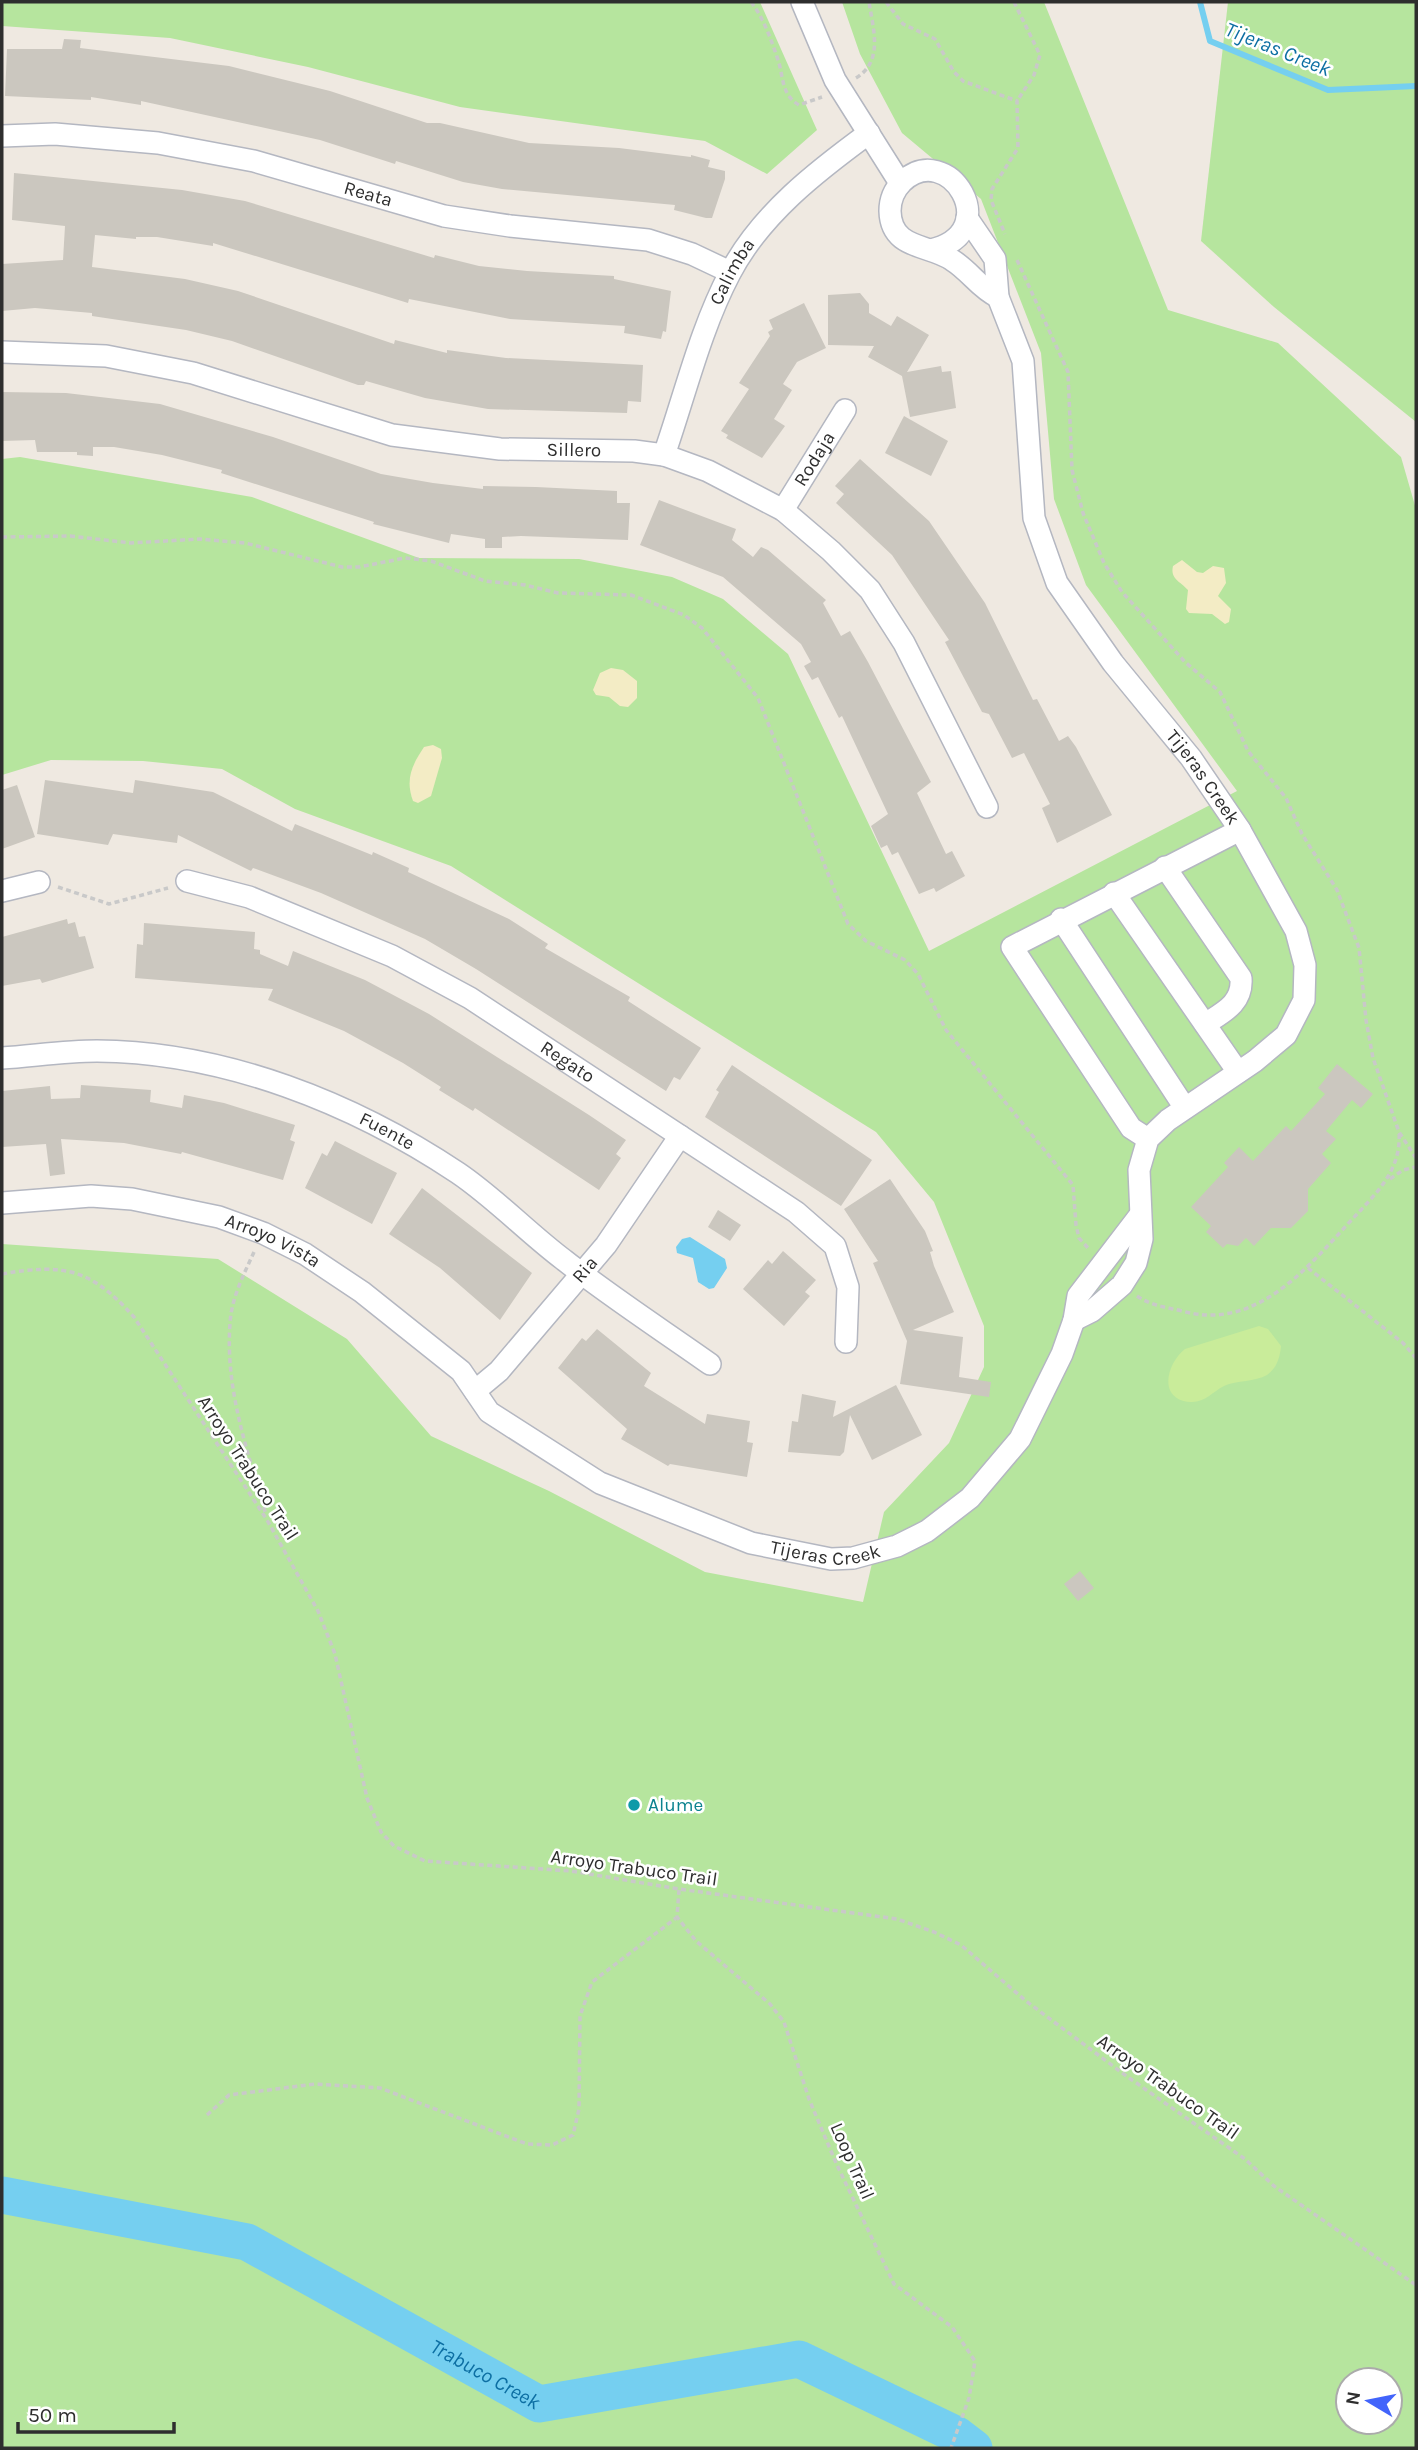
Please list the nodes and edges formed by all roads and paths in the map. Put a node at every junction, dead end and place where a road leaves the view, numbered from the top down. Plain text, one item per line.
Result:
1 (802, 2) edge
2 (886, 2) edge
3 (1014, 2) edge
4 (1017, 101) junction
5 (869, 133) junction
6 (2, 136) edge
7 (901, 183) junction
8 (967, 218) junction
9 (1011, 246) dead end
10 (930, 250) junction
11 (1017, 258) dead end
12 (730, 272) junction
13 (998, 297) junction
14 (2, 352) edge
15 (845, 410) dead end
16 (664, 456) junction
17 (783, 510) junction
18 (2, 537) edge
19 (987, 807) dead end
20 (1240, 830) junction
21 (1165, 867) junction
22 (187, 881) joint
23 (39, 882) joint
24 (2, 891) edge
25 (1114, 893) junction
26 (1061, 919) junction
27 (1205, 1024) junction
28 (2, 1058) edge
29 (1238, 1072) junction
30 (1185, 1108) junction
31 (1399, 1132) junction
32 (680, 1136) junction
33 (1147, 1139) junction
34 (1416, 1158) edge
35 (1416, 1167) edge
36 (1387, 1181) junction
37 (2, 1203) edge
38 (1140, 1215) junction
39 (263, 1233) junction
40 (1103, 1264) junction
41 (1308, 1268) junction
42 (582, 1273) junction
43 (2, 1274) edge
44 (1122, 1285) junction
45 (1074, 1320) junction
46 (846, 1342) dead end
47 (1416, 1358) edge
48 (710, 1364) dead end
49 (475, 1391) junction
50 (489, 1412) joint
51 (267, 1520) junction
52 (679, 1889) junction
53 (677, 1917) junction
54 (207, 2115) dead end
55 (1416, 2284) edge
56 (951, 2448) edge

1 - 5 street
2 - 4 path
3 - 4 path
4 - 9 path
5 - 7 street
5 - 12 street, Calimba
6 - 12 street, Reata
7 - 8 street, Tijeras Creek
7 - 10 street
8 - 10 street
8 - 13 street, Tijeras Creek
10 - 13 street
11 - 31 path
12 - 16 street, Calimba
13 - 20 street, Tijeras Creek
14 - 16 street, Sillero
15 - 17 street, Rodaja
16 - 17 street, Sillero
17 - 19 street, Sillero
18 - 40 path
20 - 21 street
20 - 29 street, Tijeras Creek
21 - 25 street
21 - 27 street
22 - 23 path
22 - 32 street, Regato
23 - 24 street
25 - 26 street
25 - 27 street
26 - 30 street
26 - 33 street
27 - 29 street
28 - 42 street, Fuente
29 - 30 street, Tijeras Creek
30 - 33 street, Tijeras Creek
31 - 34 path
31 - 36 path
32 - 42 street, Ria
32 - 46 street, Regato
33 - 38 street
35 - 36 path
36 - 41 path
37 - 39 street, Arroyo Vista
38 - 40 street, Tijeras Creek
38 - 44 street
39 - 49 street, Arroyo Vista
39 - 51 path
40 - 45 street, Tijeras Creek
41 - 44 path
41 - 47 path
42 - 48 street, Fuente
42 - 49 street, Ria
43 - 51 path, Arroyo Trabuco Trail
44 - 45 street
45 - 50 street, Tijeras Creek
49 - 50 street, Arroyo Vista
51 - 52 path, Arroyo Trabuco Trail
52 - 53 path
52 - 55 path, Arroyo Trabuco Trail
53 - 54 path
53 - 56 path, Loop Trail

